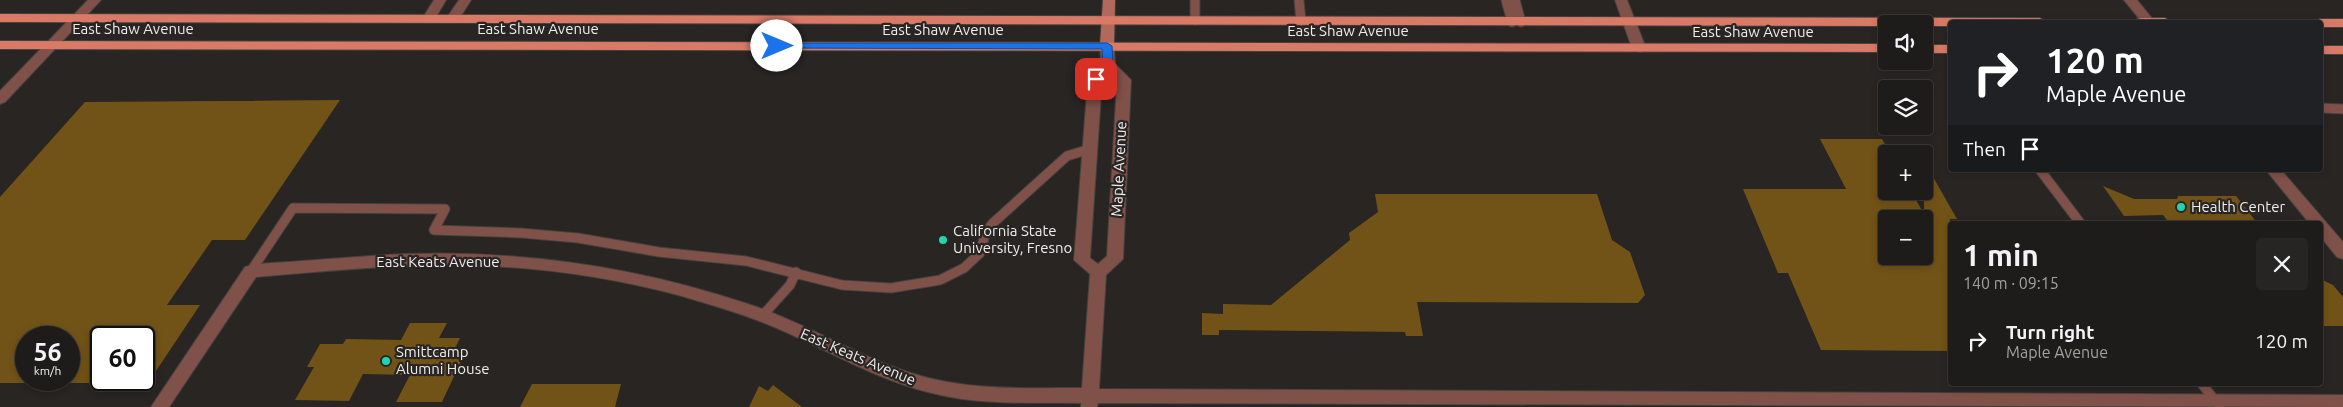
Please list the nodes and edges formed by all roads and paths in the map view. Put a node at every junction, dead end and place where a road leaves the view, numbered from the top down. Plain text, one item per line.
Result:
1 (95, 0) edge
2 (440, 0) edge
3 (465, 0) edge
4 (1109, 0) edge
5 (1194, 0) edge
6 (1299, 0) edge
7 (1506, 0) edge
8 (1515, 0) edge
9 (1621, 0) edge
10 (2130, 0) edge
11 (0, 18) edge
12 (78, 18) junction
13 (428, 19) junction
14 (452, 19) junction
15 (1108, 20) junction
16 (1195, 20) junction
17 (2147, 20) edge
18 (1301, 21) junction
19 (1517, 22) junction
20 (1629, 22) junction
21 (1948, 22) edge
22 (2323, 23) edge
23 (2343, 23) edge
24 (0, 45) edge
25 (52, 45) junction
26 (1107, 46) junction
27 (1640, 48) junction
28 (1878, 48) edge
29 (1933, 48) edge
30 (1948, 49) edge
31 (2323, 50) edge
32 (2343, 50) edge
33 (1108, 65) junction
34 (0, 98) edge
35 (2323, 108) edge
36 (2343, 109) edge
37 (1090, 149) junction
38 (2042, 172) edge
39 (2276, 172) edge
40 (2079, 221) edge
41 (2316, 221) edge
42 (2323, 230) edge
43 (2343, 253) edge
44 (251, 271) junction
45 (796, 272) junction
46 (1098, 272) junction
47 (763, 315) junction
48 (2204, 386) edge
49 (1089, 402) edge
50 (2343, 402) edge
51 (1996, 404) edge
52 (2218, 404) edge
53 (160, 407) edge

1 - 12 street
2 - 13 street
3 - 14 street
4 - 15 street
5 - 16 lane
6 - 18 lane
7 - 19 lane
8 - 19 lane
9 - 20 street
10 - 17 street
11 - 12 main road, East Shaw Avenue
12 - 13 main road, East Shaw Avenue
12 - 25 street
13 - 14 main road, East Shaw Avenue
14 - 15 main road, East Shaw Avenue
15 - 16 main road, East Shaw Avenue
15 - 26 street
16 - 18 main road, East Shaw Avenue
18 - 19 main road, East Shaw Avenue
19 - 20 main road, East Shaw Avenue
20 - 21 main road, East Shaw Avenue
20 - 27 street
22 - 23 main road
24 - 25 main road, East Shaw Avenue
25 - 26 main road, East Shaw Avenue
25 - 34 street
26 - 27 main road, East Shaw Avenue
26 - 33 street
27 - 28 main road, East Shaw Avenue
29 - 30 main road
31 - 32 main road
33 - 37 street, Maple Avenue
33 - 46 street, Maple Avenue
35 - 36 lane
37 - 45 lane
37 - 46 street, Maple Avenue
38 - 40 lane
39 - 41 street
42 - 43 street
44 - 45 lane
44 - 47 street, East Keats Avenue
44 - 53 street
45 - 47 lane
46 - 49 street
47 - 49 street, East Keats Avenue
48 - 52 lane
49 - 51 street, East Keats Avenue
50 - 52 street, East Keats Avenue
51 - 52 street, East Keats Avenue

